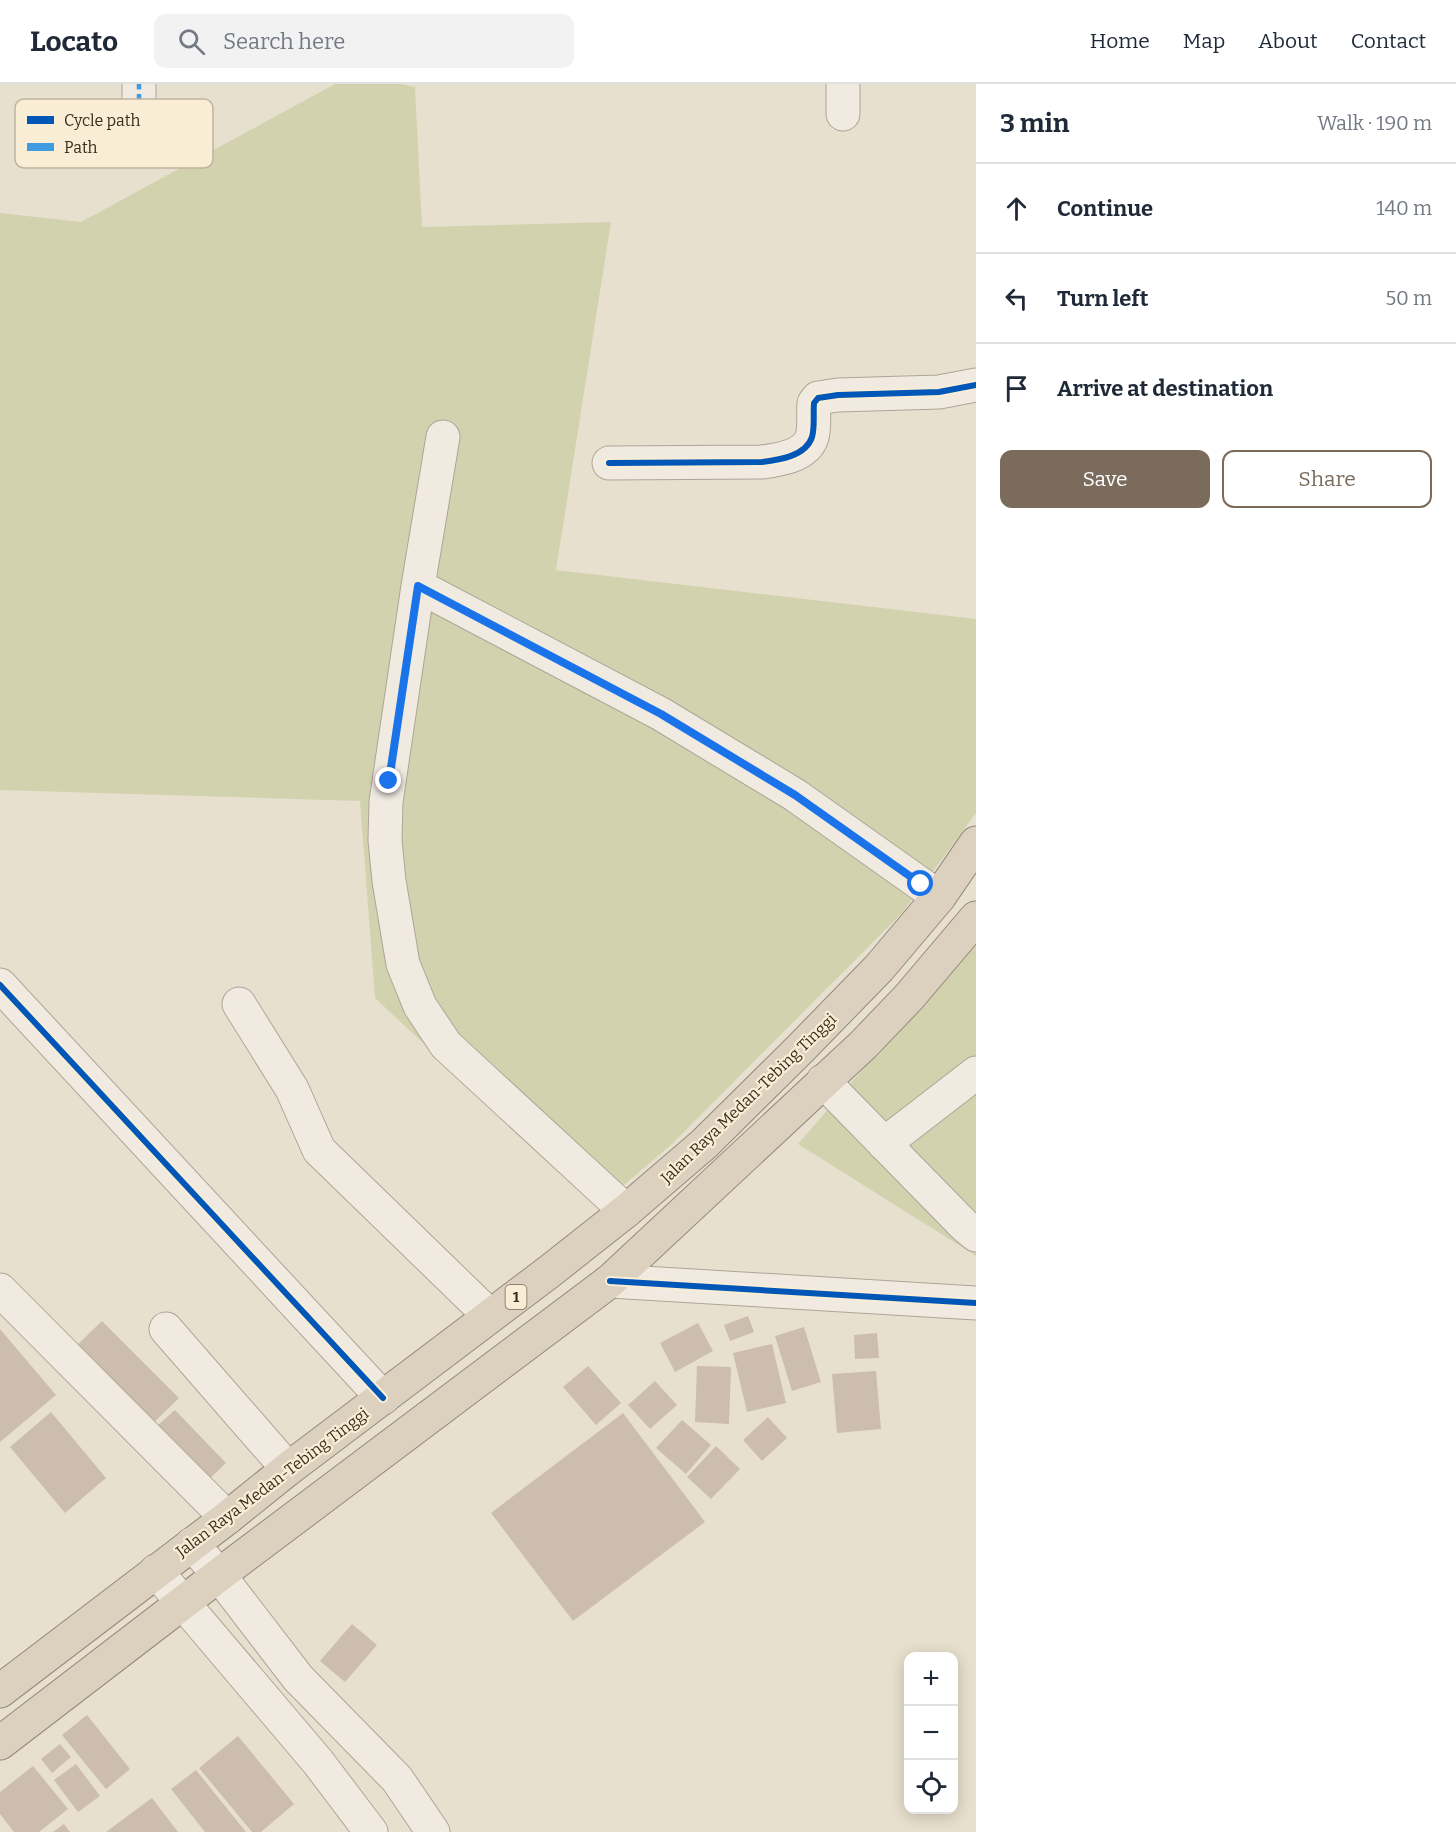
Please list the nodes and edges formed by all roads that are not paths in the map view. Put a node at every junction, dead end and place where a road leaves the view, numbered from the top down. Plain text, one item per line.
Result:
1 (976, 385) edge
2 (443, 436) dead end
3 (609, 463) dead end
4 (418, 586) junction
5 (976, 843) edge
6 (939, 897) junction
7 (976, 918) edge
8 (0, 985) edge
9 (239, 1004) dead end
10 (976, 1073) edge
11 (824, 1081) junction
12 (884, 1144) junction
13 (626, 1211) junction
14 (976, 1235) edge
15 (610, 1281) junction
16 (0, 1290) edge
17 (976, 1303) edge
18 (490, 1316) junction
19 (166, 1329) dead end
20 (383, 1398) junction
21 (288, 1468) junction
22 (227, 1518) junction
23 (192, 1544) junction
24 (156, 1571) junction
25 (219, 1575) junction
26 (183, 1602) junction
27 (0, 1691) edge
28 (0, 1743) edge
29 (371, 1832) edge
30 (433, 1832) edge

1 - 3 street
2 - 4 street
4 - 6 street
4 - 13 street
5 - 6 highway, Jalan Raya Medan-Tebing Tinggi / 1
6 - 13 highway, Jalan Raya Medan-Tebing Tinggi / 1
7 - 11 highway
8 - 20 street
9 - 18 street
10 - 12 street
11 - 12 street
11 - 15 highway
12 - 14 street
13 - 18 highway, Jalan Raya Medan-Tebing Tinggi / 1
15 - 17 street
15 - 25 highway
16 - 22 street
18 - 20 highway, Jalan Raya Medan-Tebing Tinggi / 1
19 - 21 street
20 - 21 highway, Jalan Raya Medan-Tebing Tinggi / 1
21 - 22 highway, Jalan Raya Medan-Tebing Tinggi / 1
22 - 23 highway, Jalan Raya Medan-Tebing Tinggi / 1
23 - 24 highway, Jalan Raya Medan-Tebing Tinggi / 1
23 - 25 street
24 - 26 street
24 - 27 highway, Jalan Raya Medan-Tebing Tinggi / 1
25 - 26 highway
25 - 30 street
26 - 28 highway
26 - 29 street

